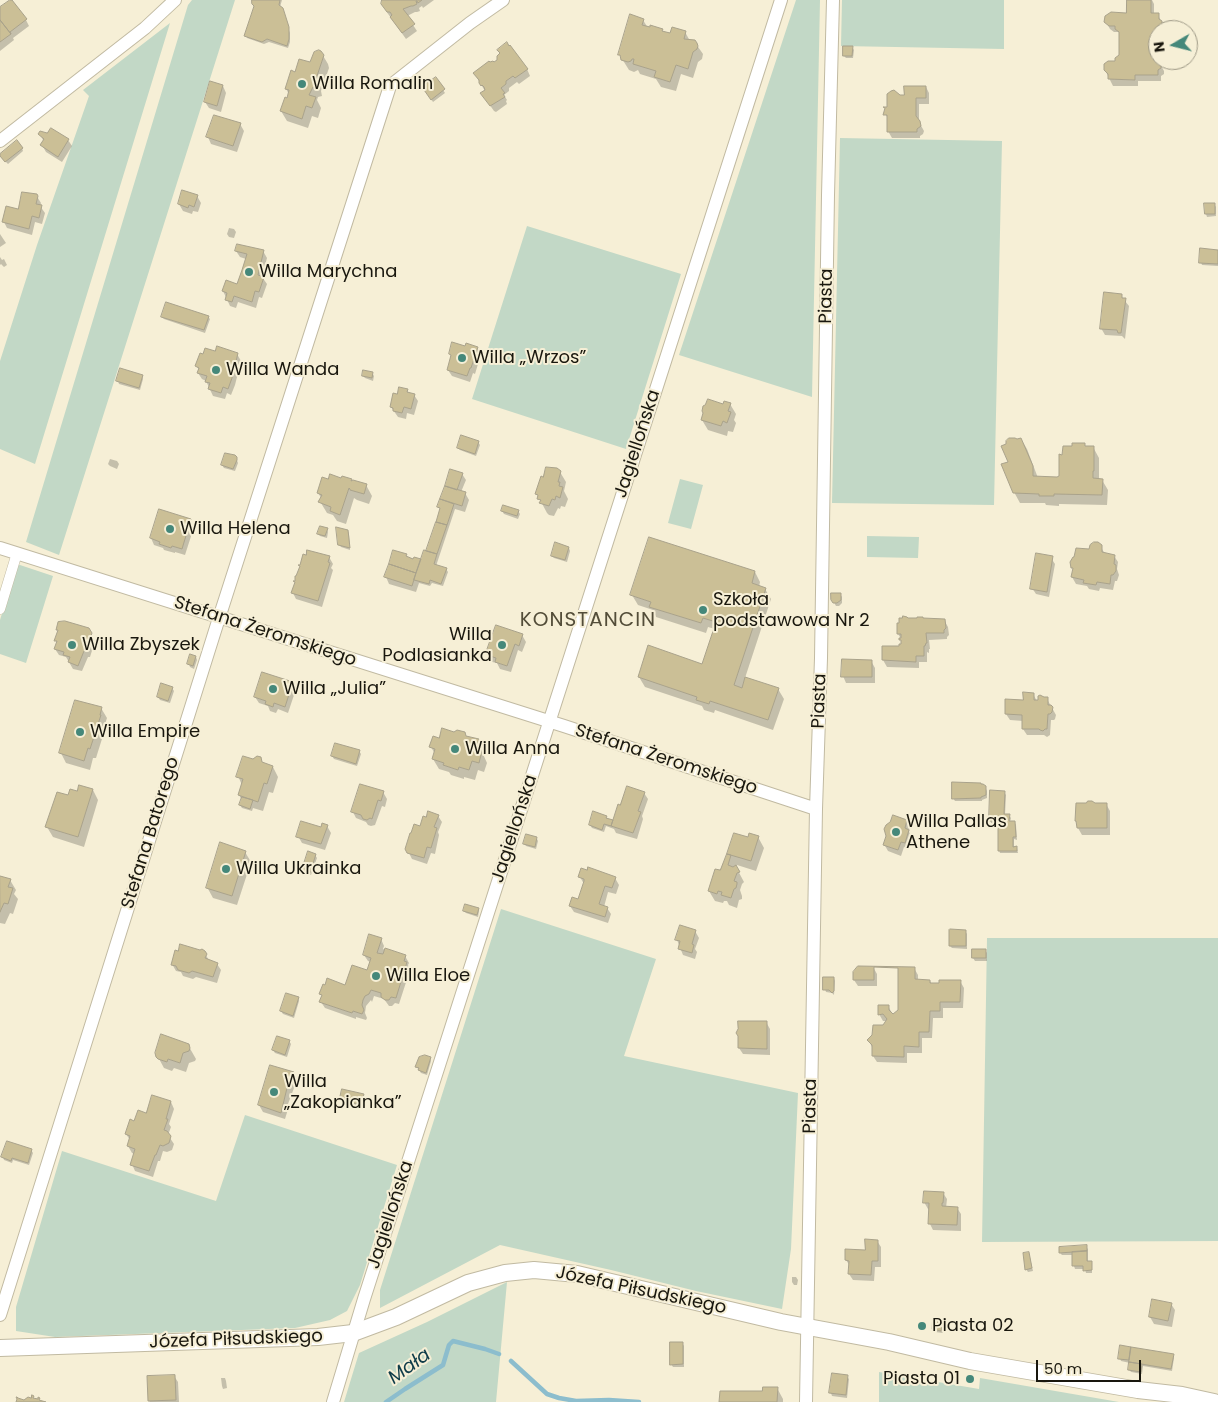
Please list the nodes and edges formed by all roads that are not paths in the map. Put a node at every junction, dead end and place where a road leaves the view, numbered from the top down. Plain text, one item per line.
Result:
1 (175, 0) edge
2 (503, 0) edge
3 (781, 0) edge
4 (833, 0) edge
5 (0, 141) edge
6 (0, 548) edge
7 (17, 553) junction
8 (0, 609) edge
9 (219, 618) junction
10 (550, 722) junction
11 (816, 809) junction
12 (0, 1316) edge
13 (806, 1327) junction
14 (353, 1333) junction
15 (0, 1348) edge
16 (1138, 1390) junction
17 (333, 1402) edge
18 (806, 1402) edge
19 (1169, 1402) edge
20 (1214, 1402) edge

1 - 5 street
2 - 9 street, Stefana Batorego
3 - 10 street, Jagiellońska
4 - 11 street, Piasta
6 - 7 street, Stefana Żeromskiego
7 - 8 street
7 - 9 street, Stefana Żeromskiego
9 - 10 street, Stefana Żeromskiego
9 - 12 street, Stefana Batorego
10 - 11 street, Stefana Żeromskiego
10 - 14 street, Jagiellońska
11 - 13 street, Piasta
13 - 14 street, Józefa Piłsudskiego
13 - 16 street, Józefa Piłsudskiego
13 - 18 street, Piasta
14 - 15 street, Józefa Piłsudskiego
14 - 17 street, Jagiellońska
16 - 19 street, Józefa Piłsudskiego
16 - 20 street, Józefa Piłsudskiego

